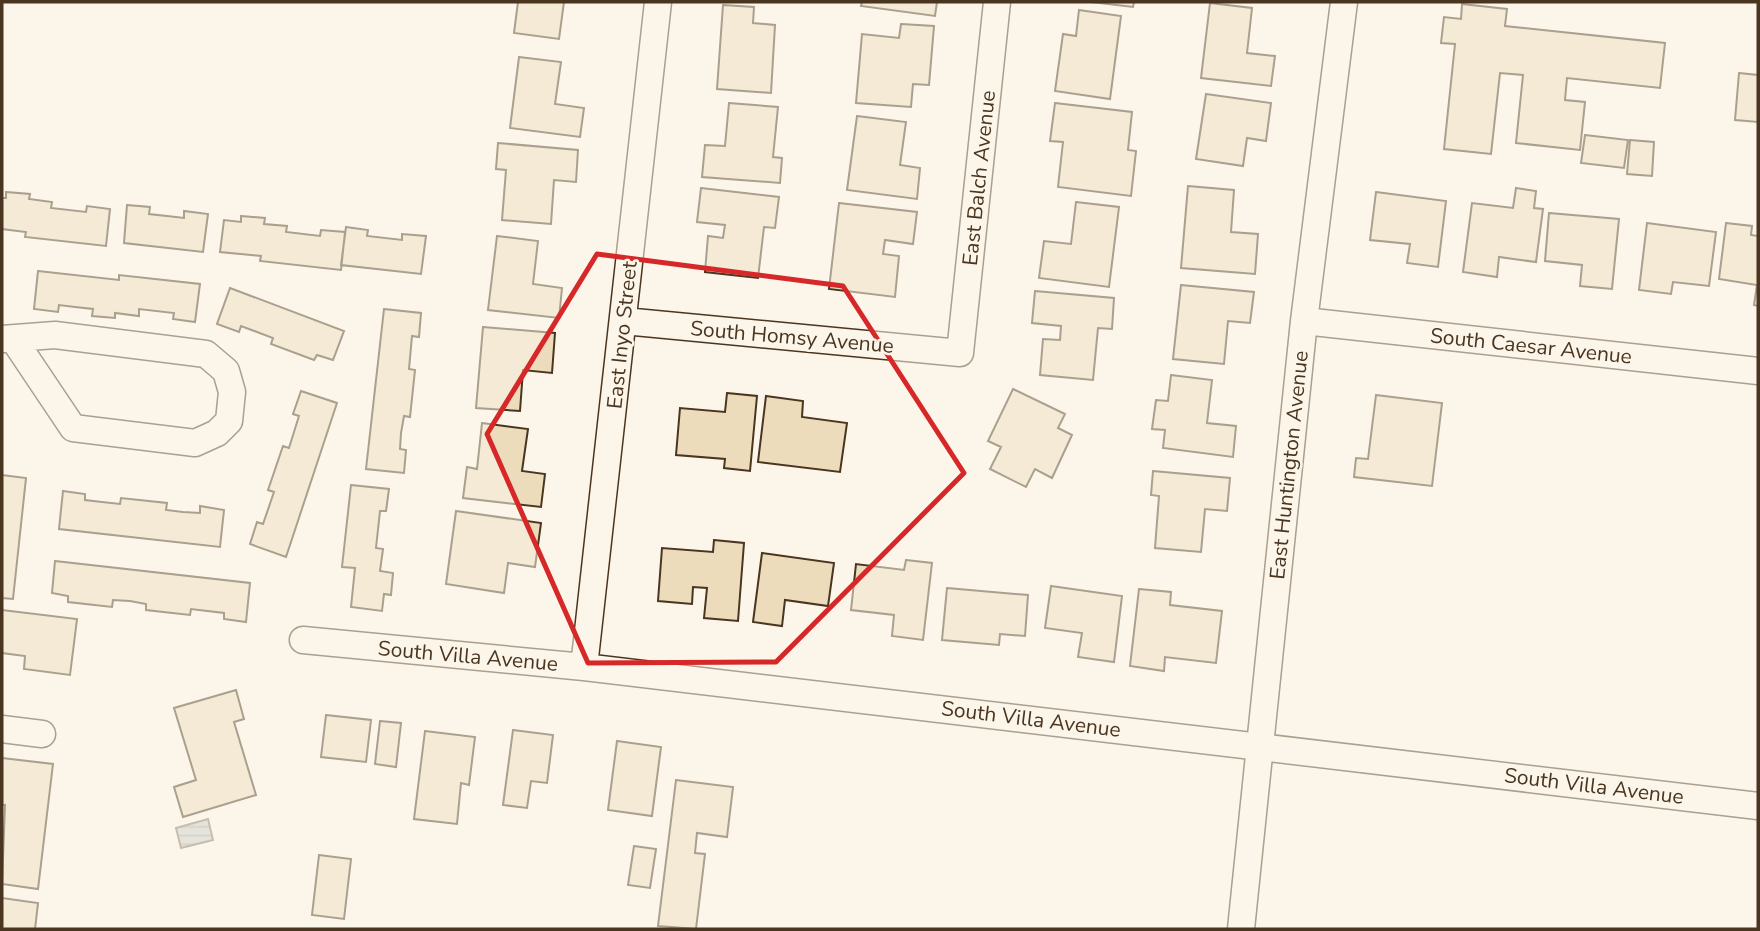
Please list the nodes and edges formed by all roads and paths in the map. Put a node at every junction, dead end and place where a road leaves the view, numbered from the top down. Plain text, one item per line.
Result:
1 (658, 2) edge
2 (997, 2) edge
3 (1345, 2) edge
4 (624, 321) junction
5 (1304, 321) junction
6 (8, 339) edge
7 (960, 353) joint
8 (1758, 371) edge
9 (303, 640) dead end
10 (584, 667) junction
11 (2, 729) edge
12 (43, 734) dead end
13 (1262, 745) junction
14 (1758, 806) edge
15 (1241, 929) edge

1 - 4 street, East Inyo Street
2 - 7 street, East Balch Avenue
3 - 5 street, East Huntington Avenue
4 - 7 street, South Homsy Avenue
4 - 10 street, East Inyo Street
5 - 8 street, South Caesar Avenue
5 - 13 street, East Huntington Avenue
6 - 6 street
9 - 10 street, South Villa Avenue
10 - 13 street, South Villa Avenue
11 - 12 street
13 - 14 street, South Villa Avenue
13 - 15 street, East Huntington Avenue

